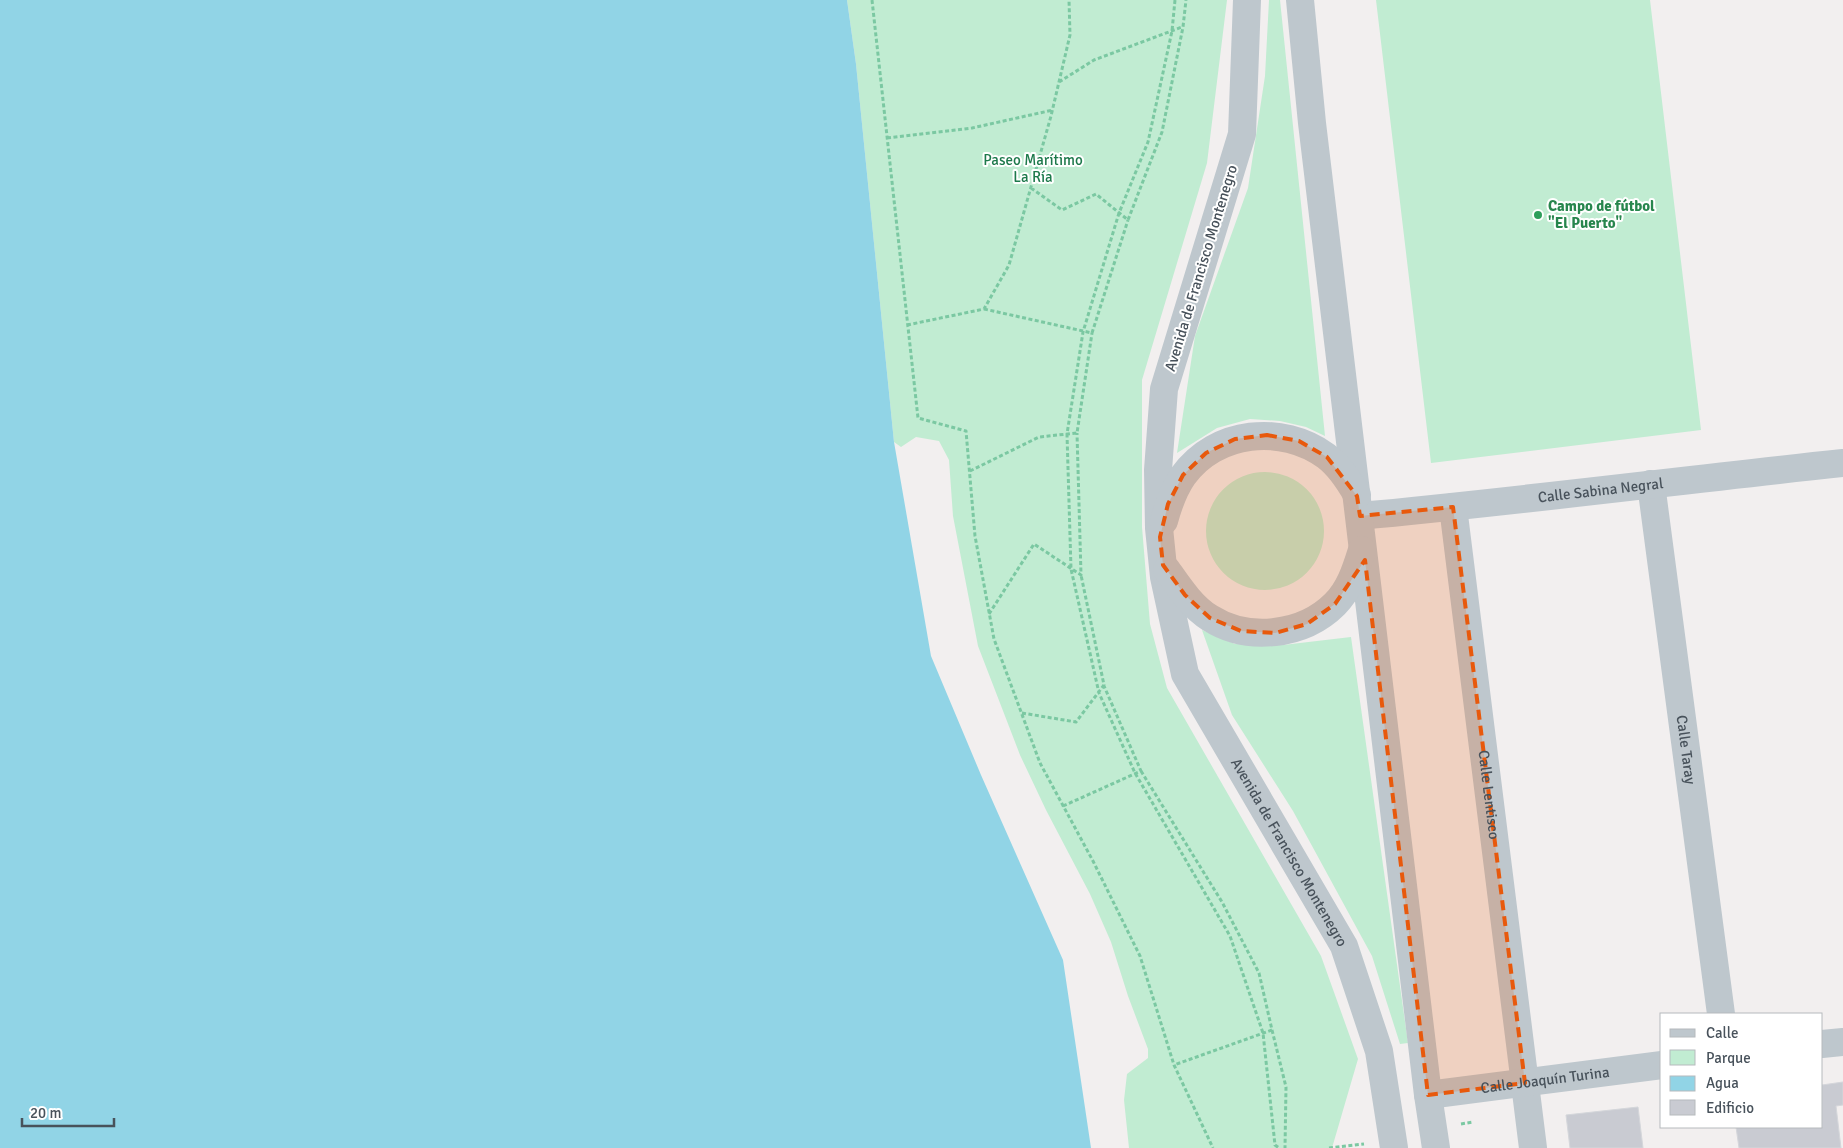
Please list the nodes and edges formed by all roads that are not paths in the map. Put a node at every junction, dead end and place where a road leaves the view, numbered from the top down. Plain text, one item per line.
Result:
1 (1247, 0) edge
2 (1300, 0) edge
3 (1843, 463) edge
4 (1651, 484) junction
5 (1359, 506) junction
6 (1453, 507) junction
7 (1160, 537) junction
8 (1363, 544) junction
9 (1163, 565) junction
10 (1721, 1013) edge
11 (1843, 1042) edge
12 (1823, 1044) edge
13 (1660, 1065) edge
14 (1525, 1083) junction
15 (1428, 1095) junction
16 (1394, 1148) edge
17 (1436, 1148) edge
18 (1533, 1148) edge

1 - 7 street, Avenida de Francisco Montenegro
2 - 5 street, Avenida de Francisco Montenegro
3 - 4 street, Calle Sabina Negral
4 - 6 street, Calle Sabina Negral
4 - 10 street, Calle Taray
5 - 6 street, Calle Sabina Negral
5 - 7 street, Avenida de Francisco Montenegro
5 - 8 street, Avenida de Francisco Montenegro
6 - 14 street, Calle Lentisco
7 - 9 street, Avenida de Francisco Montenegro
8 - 9 street, Avenida de Francisco Montenegro
8 - 15 street, Avenida de Francisco Montenegro
9 - 16 street, Avenida de Francisco Montenegro
11 - 12 street
13 - 14 street, Calle Joaquín Turina
14 - 15 street, Calle Joaquín Turina
14 - 18 street, Calle Lentisco
15 - 17 street, Avenida de Francisco Montenegro

